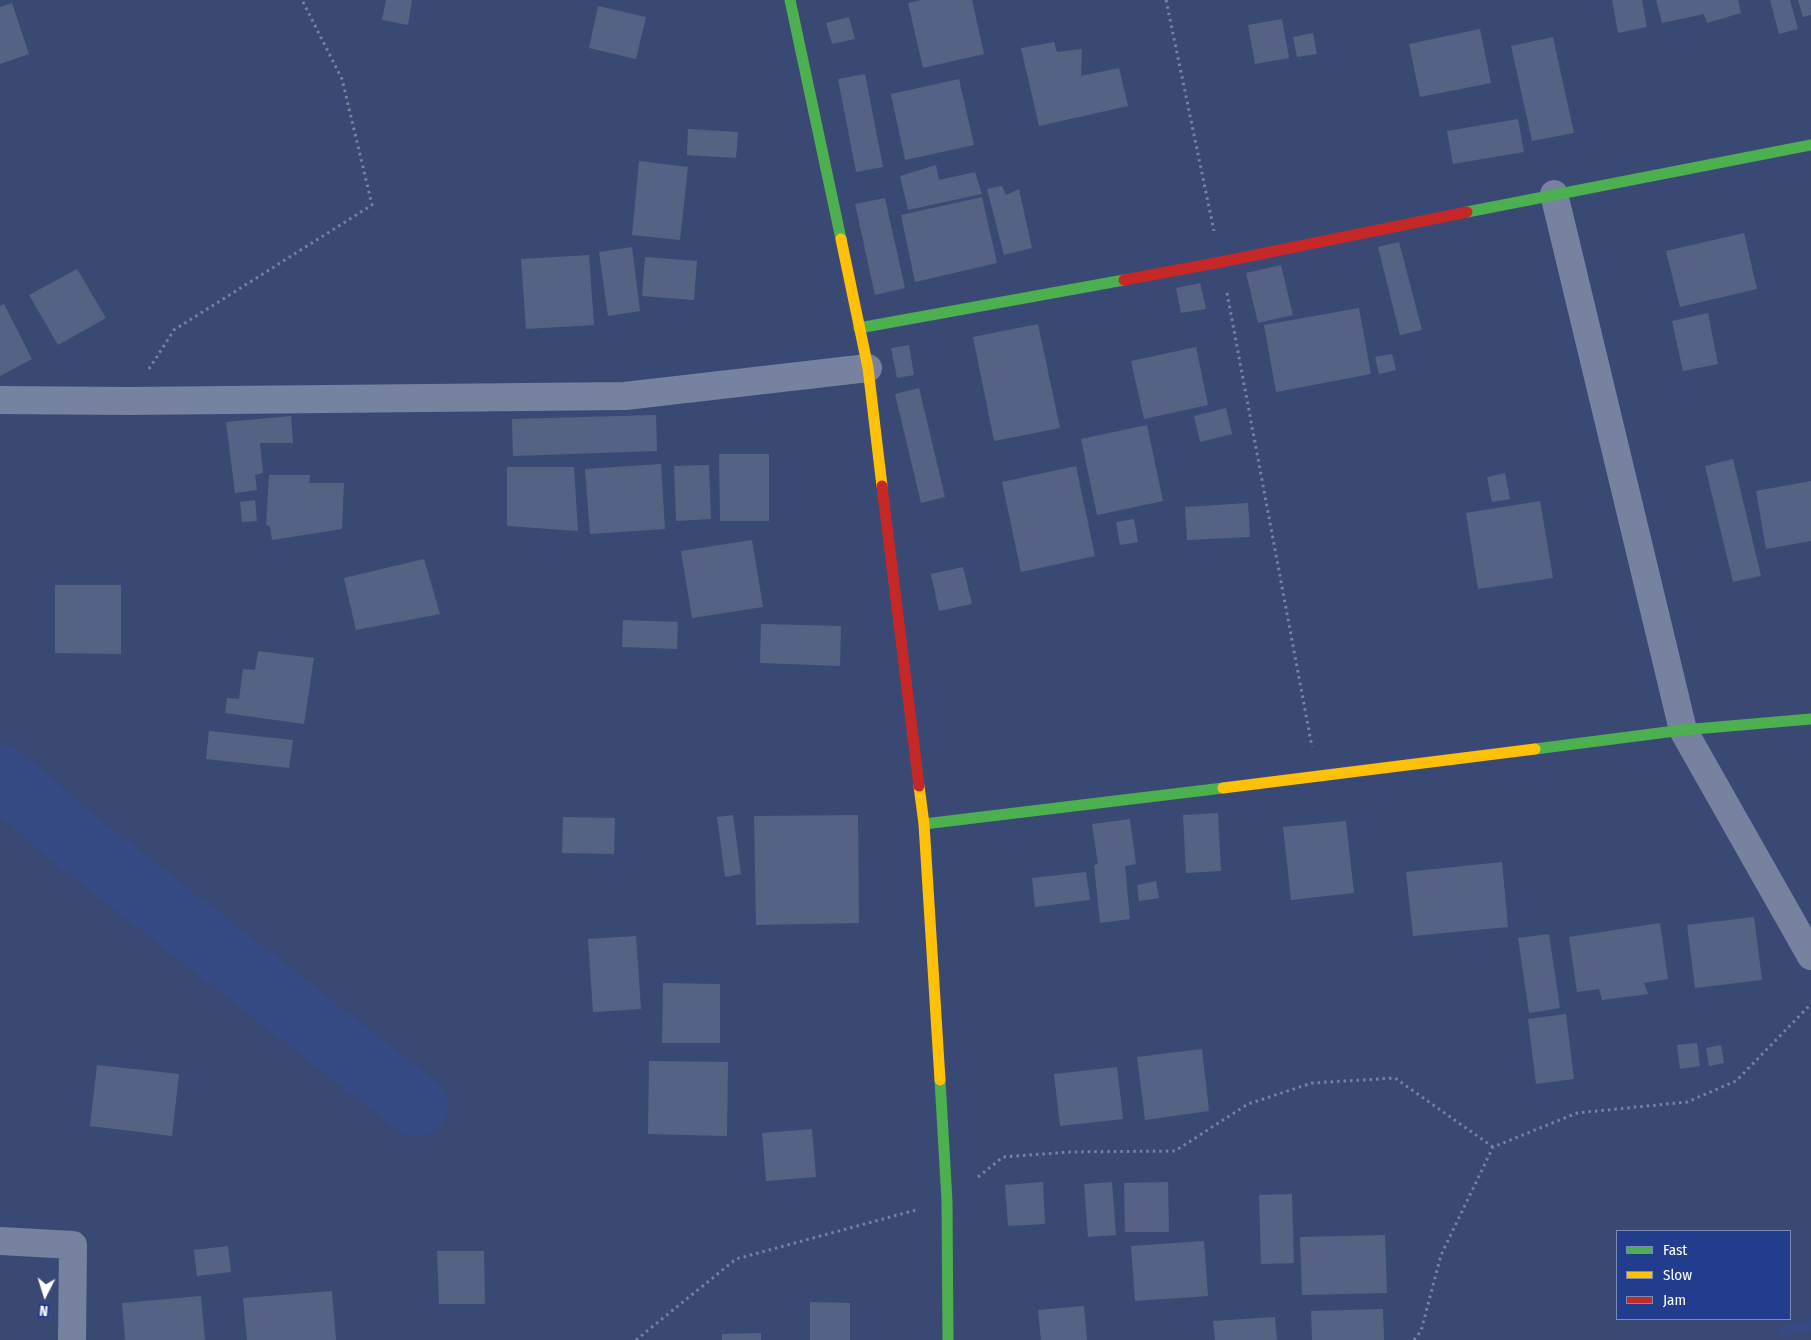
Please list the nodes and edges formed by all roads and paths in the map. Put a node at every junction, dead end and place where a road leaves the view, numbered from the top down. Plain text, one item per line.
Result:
1 (302, 0) edge
2 (790, 0) edge
3 (1166, 0) edge
4 (1811, 145) edge
5 (1554, 194) junction
6 (1221, 262) junction
7 (859, 328) junction
8 (868, 368) junction
9 (0, 400) edge
10 (129, 401) junction
11 (1811, 719) edge
12 (1683, 730) junction
13 (1318, 777) junction
14 (924, 824) junction
15 (1811, 956) edge
16 (1811, 1004) edge
17 (1493, 1147) junction
18 (947, 1201) junction
19 (0, 1241) edge
20 (72, 1340) edge
21 (636, 1340) edge
22 (948, 1340) edge
23 (1414, 1340) edge

1 - 10 path
2 - 7 main road
3 - 6 path
4 - 5 main road
5 - 6 main road
5 - 12 street
6 - 7 main road
6 - 13 path
7 - 8 main road
8 - 10 street
8 - 14 main road
9 - 10 street
11 - 12 main road
12 - 13 main road
12 - 15 street
13 - 14 main road
14 - 18 main road
16 - 17 path
17 - 18 path
17 - 23 path
18 - 21 path
18 - 22 main road
19 - 20 street

